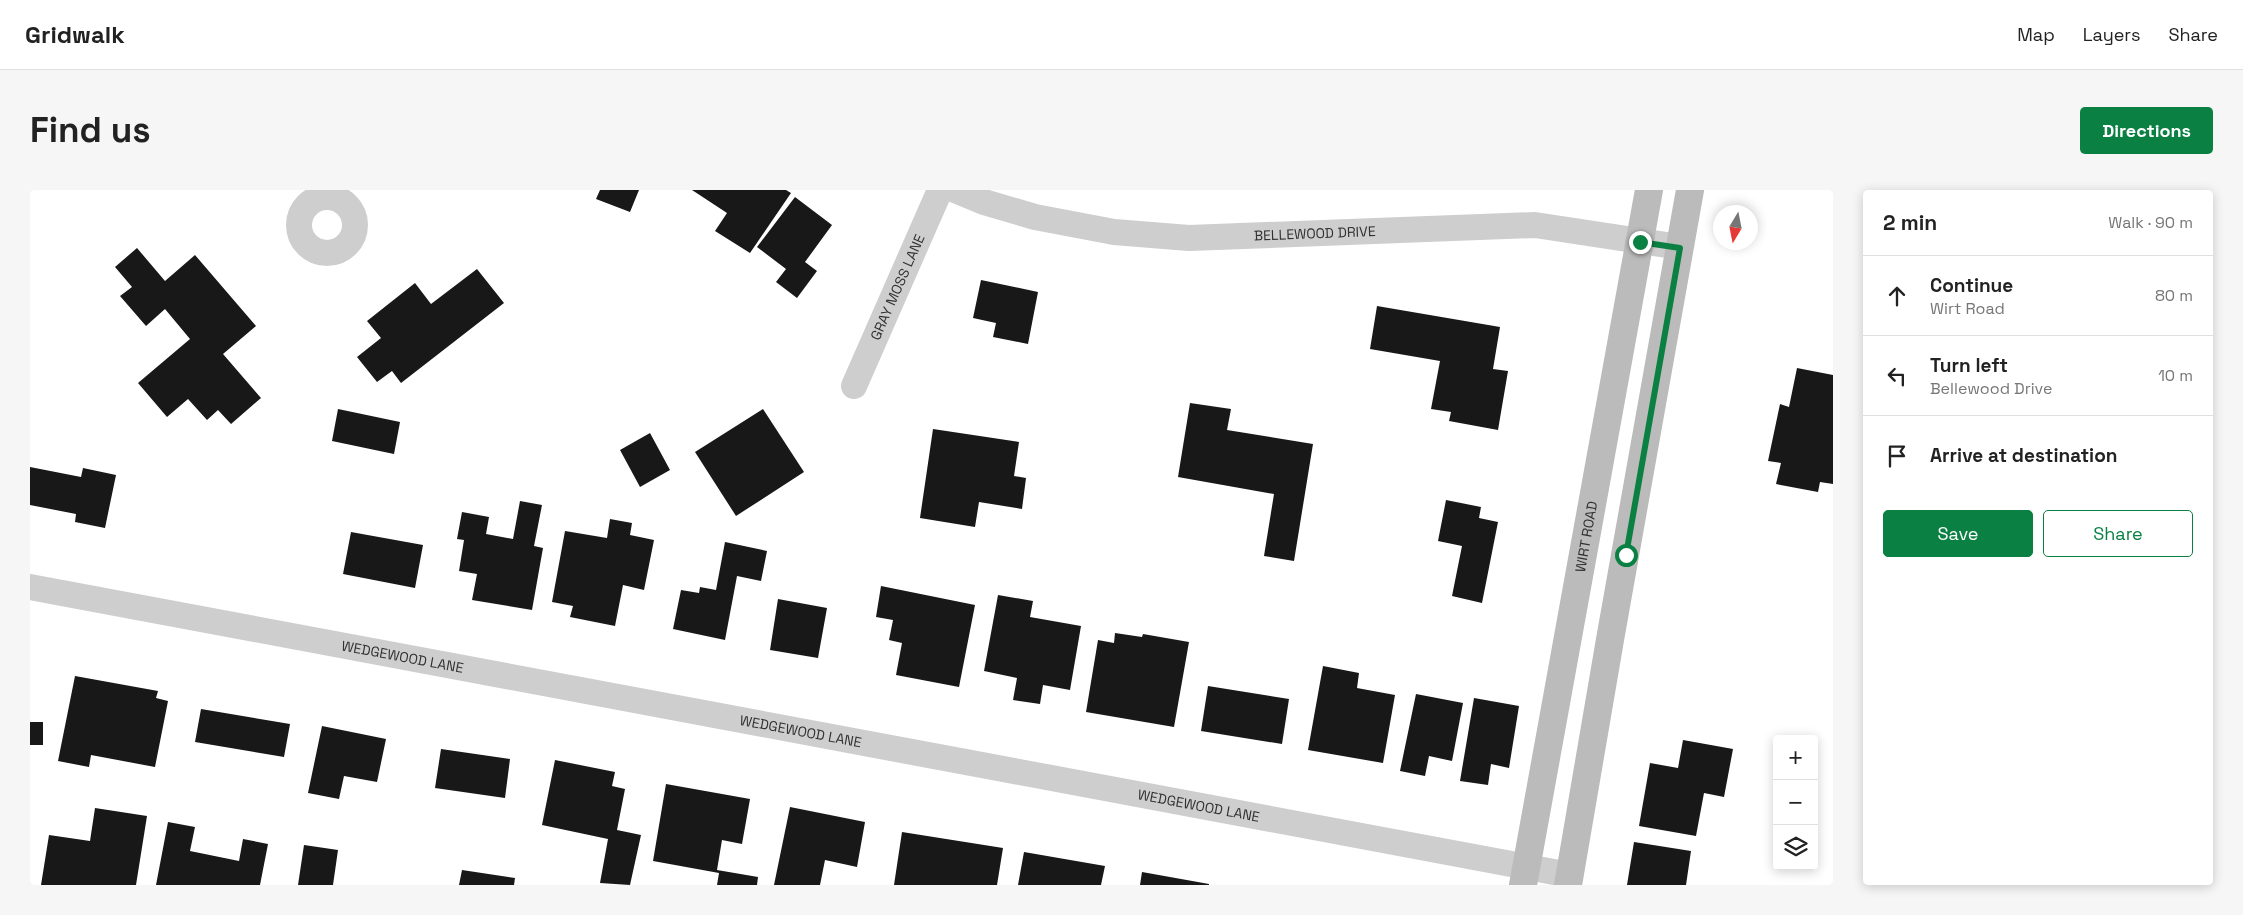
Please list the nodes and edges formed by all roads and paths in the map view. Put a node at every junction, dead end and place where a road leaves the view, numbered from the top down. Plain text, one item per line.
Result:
1 (940, 190) edge
2 (955, 190) edge
3 (1649, 190) edge
4 (1690, 190) edge
5 (1640, 242) junction
6 (1680, 248) junction
7 (854, 386) dead end
8 (1584, 549) junction
9 (1626, 555) junction
10 (30, 587) edge
11 (1525, 876) edge
12 (1569, 880) edge

1 - 7 street, GRAY MOSS LANE
2 - 5 street, BELLEWOOD DRIVE
3 - 5 main road, WIRT ROAD
4 - 6 main road
5 - 6 street, BELLEWOOD DRIVE
5 - 8 main road, WIRT ROAD
6 - 9 main road
8 - 9 main road
8 - 11 main road, WIRT ROAD
9 - 12 main road
10 - 11 street, WEDGEWOOD LANE
11 - 12 street, WEDGEWOOD LANE

